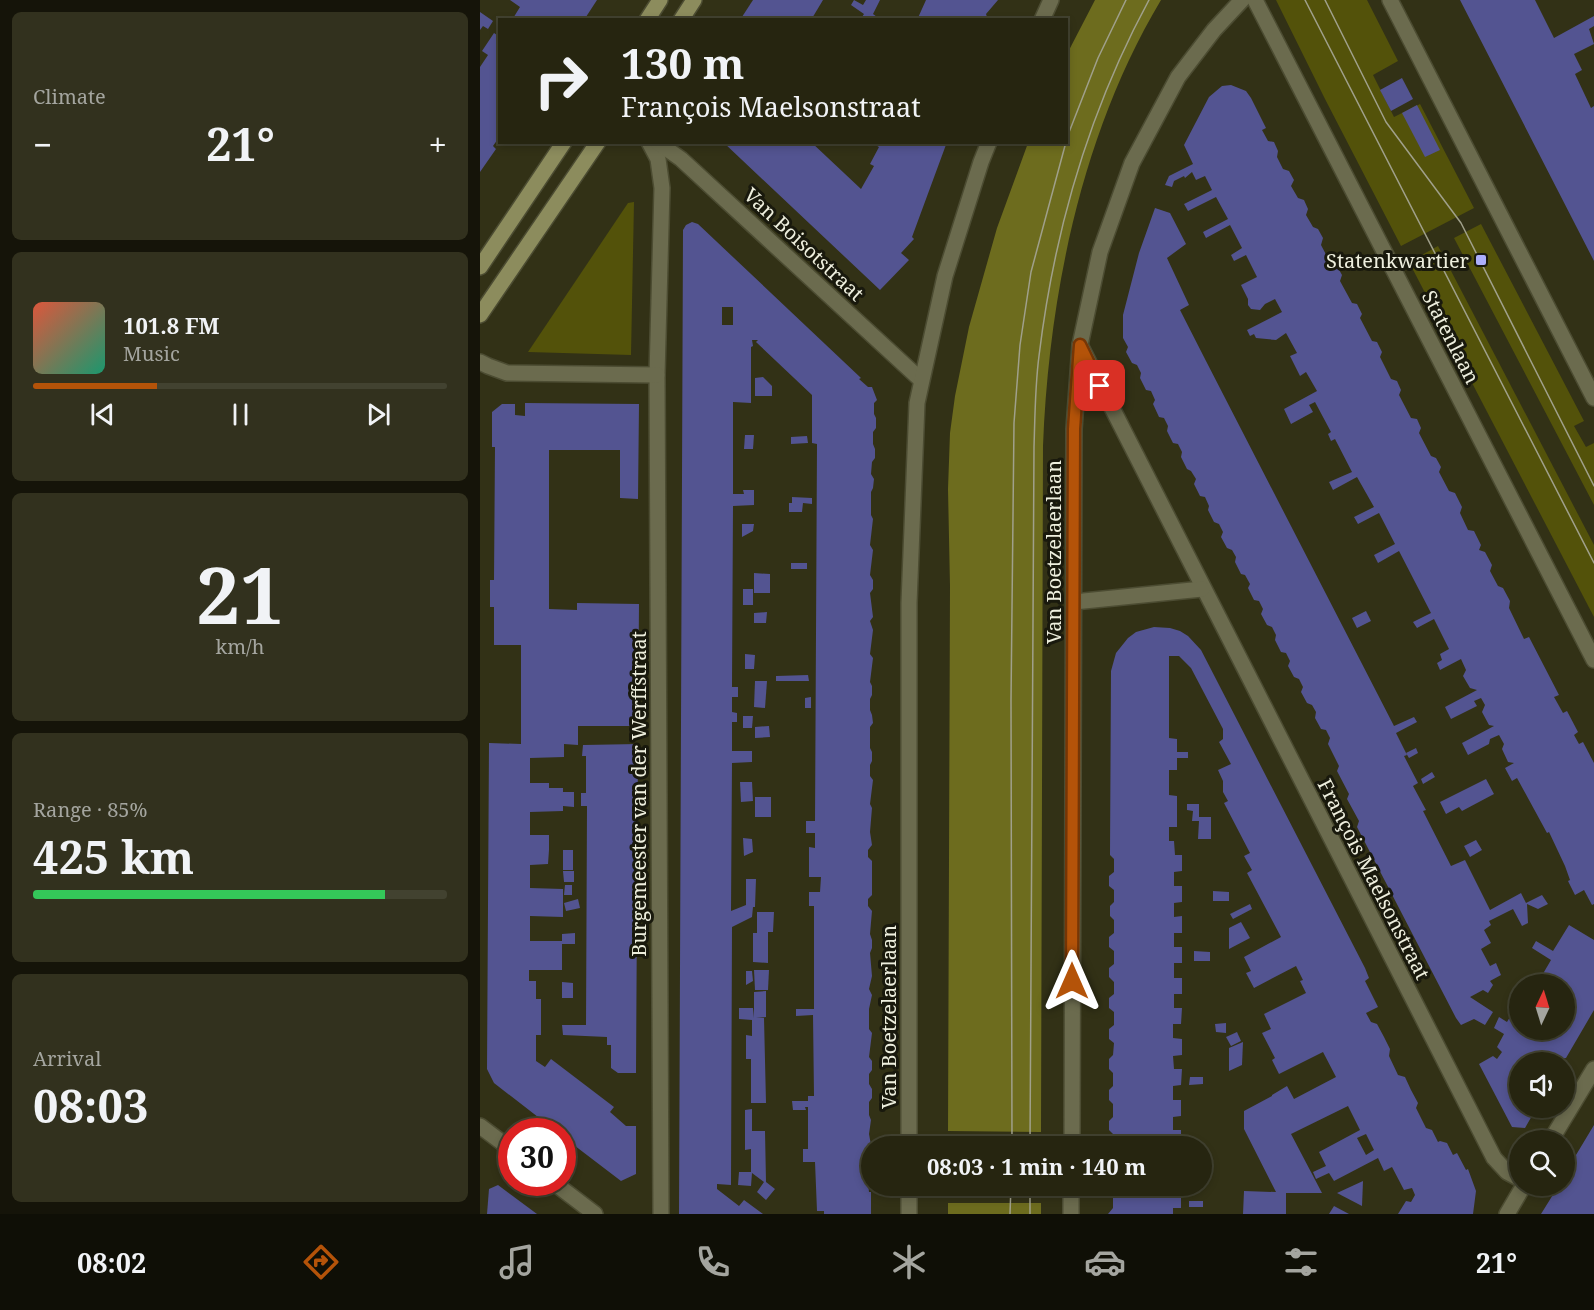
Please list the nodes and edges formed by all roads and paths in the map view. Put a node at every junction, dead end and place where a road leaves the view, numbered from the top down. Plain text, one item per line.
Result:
1 (660, 0) edge
2 (694, 0) edge
3 (1051, 0) edge
4 (1242, 0) edge
5 (1255, 0) edge
6 (1390, 0) edge
7 (648, 18) edge
8 (682, 18) edge
9 (1043, 18) edge
10 (563, 144) edge
11 (597, 144) edge
12 (650, 144) edge
13 (660, 144) edge
14 (988, 144) edge
15 (681, 159) junction
16 (662, 188) junction
17 (480, 267) edge
18 (480, 315) edge
19 (1080, 345) junction
20 (480, 362) edge
21 (657, 375) junction
22 (921, 380) junction
23 (1594, 398) edge
24 (1202, 589) junction
25 (1074, 602) junction
26 (1594, 660) edge
27 (1594, 1069) edge
28 (480, 1126) edge
29 (1557, 1130) edge
30 (909, 1136) edge
31 (1071, 1136) edge
32 (498, 1140) edge
33 (1509, 1173) edge
34 (571, 1196) edge
35 (909, 1196) edge
36 (1071, 1196) edge
37 (1518, 1196) edge
38 (595, 1214) edge
39 (661, 1214) edge
40 (909, 1214) edge
41 (1071, 1214) edge
42 (1507, 1214) edge

1 - 7 main road
2 - 8 main road
3 - 9 street
4 - 19 street, Van Boetzelaerlaan
5 - 26 street, Statenlaan
6 - 23 street
10 - 17 main road
11 - 18 main road
12 - 16 street, Burgemeester van der Werffstraat
13 - 15 street, Van Boisotstraat
14 - 22 street, Van Boetzelaerlaan
15 - 16 street
15 - 22 street, Van Boisotstraat
16 - 21 street, Burgemeester van der Werffstraat
19 - 24 street, François Maelsonstraat
19 - 25 street, Van Boetzelaerlaan
20 - 21 street
21 - 39 street, Burgemeester van der Werffstraat
22 - 30 street, Van Boetzelaerlaan
24 - 25 street
24 - 33 street, François Maelsonstraat
25 - 31 street, Van Boetzelaerlaan
27 - 29 street
28 - 32 street
34 - 38 street
35 - 40 street
36 - 41 street
37 - 42 street

